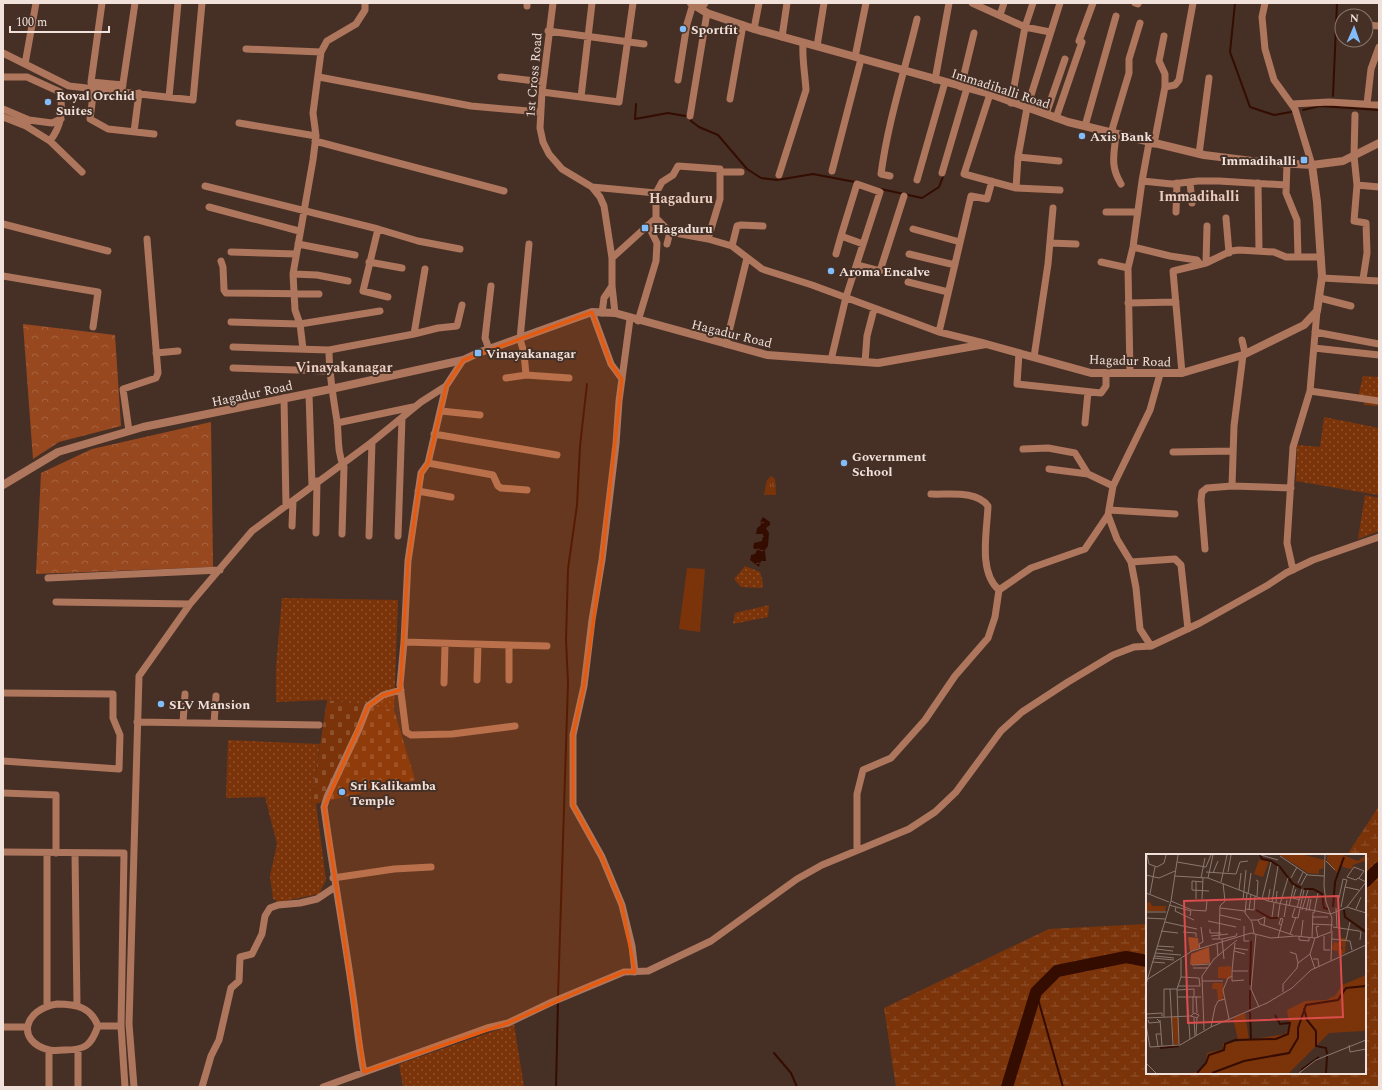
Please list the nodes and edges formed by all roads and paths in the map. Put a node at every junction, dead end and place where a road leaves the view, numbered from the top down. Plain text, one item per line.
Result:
1 (36, 3) edge
2 (102, 3) edge
3 (135, 3) edge
4 (178, 3) edge
5 (202, 3) edge
6 (366, 3) edge
7 (553, 3) edge
8 (592, 3) edge
9 (633, 3) edge
10 (759, 3) edge
11 (788, 3) edge
12 (824, 3) edge
13 (866, 3) edge
14 (949, 3) edge
15 (972, 3) edge
16 (1004, 3) edge
17 (1033, 3) edge
18 (1060, 3) edge
19 (1093, 3) edge
20 (1193, 3) edge
21 (1265, 3) edge
22 (692, 4) edge
23 (704, 8) edge
24 (1000, 15) junction
25 (1116, 16) dead end
26 (917, 19) dead end
27 (1140, 23) dead end
28 (743, 26) junction
29 (1026, 27) junction
30 (754, 29) junction
31 (548, 31) junction
32 (1050, 32) junction
33 (974, 33) dead end
34 (1164, 36) dead end
35 (589, 37) junction
36 (782, 37) junction
37 (627, 41) junction
38 (803, 43) junction
39 (644, 44) dead end
40 (817, 46) junction
41 (1379, 47) edge
42 (246, 49) dead end
43 (321, 52) junction
44 (3, 54) edge
45 (858, 58) junction
46 (1065, 59) dead end
47 (25, 64) junction
48 (905, 71) junction
49 (3, 77) edge
50 (319, 77) junction
51 (501, 77) dead end
52 (1208, 78) dead end
53 (678, 80) dead end
54 (935, 80) junction
55 (543, 82) junction
56 (945, 82) junction
57 (1165, 87) junction
58 (94, 88) junction
59 (122, 88) junction
60 (964, 88) junction
61 (542, 92) junction
62 (139, 94) junction
63 (990, 94) junction
64 (168, 97) junction
65 (581, 97) junction
66 (730, 99) dead end
67 (1012, 103) junction
68 (1292, 104) junction
69 (1367, 104) junction
70 (1379, 105) edge
71 (1027, 108) junction
72 (3, 109) edge
73 (540, 112) junction
74 (1046, 114) junction
75 (1354, 115) dead end
76 (690, 116) dead end
77 (3, 117) edge
78 (1056, 118) junction
79 (61, 120) junction
80 (28, 123) junction
81 (240, 123) dead end
82 (1085, 126) junction
83 (134, 132) junction
84 (154, 134) dead end
85 (1114, 134) junction
86 (315, 138) junction
87 (50, 141) junction
88 (1152, 143) junction
89 (1379, 143) edge
90 (1199, 154) junction
91 (1354, 156) junction
92 (1018, 158) junction
93 (1059, 161) dead end
94 (1286, 163) junction
95 (1312, 165) junction
96 (832, 171) dead end
97 (82, 172) dead end
98 (720, 172) junction
99 (741, 172) dead end
100 (942, 173) dead end
101 (779, 175) dead end
102 (890, 176) dead end
103 (917, 180) dead end
104 (1142, 180) junction
105 (992, 181) junction
106 (1190, 182) junction
107 (1258, 183) junction
108 (1121, 184) dead end
109 (1177, 184) junction
110 (1286, 185) junction
111 (1356, 185) junction
112 (205, 186) dead end
113 (1379, 186) edge
114 (592, 187) junction
115 (1016, 188) junction
116 (1060, 190) dead end
117 (504, 191) dead end
118 (656, 193) junction
119 (904, 196) dead end
120 (1192, 203) dead end
121 (209, 207) dead end
122 (1053, 208) dead end
123 (303, 211) junction
124 (1106, 212) dead end
125 (1137, 212) junction
126 (1176, 212) dead end
127 (656, 218) junction
128 (1226, 218) dead end
129 (3, 224) edge
130 (648, 225) junction
131 (762, 226) dead end
132 (1207, 226) dead end
133 (378, 229) junction
134 (913, 229) dead end
135 (299, 231) junction
136 (670, 232) junction
137 (842, 236) junction
138 (147, 239) dead end
139 (708, 239) junction
140 (960, 242) junction
141 (1050, 243) junction
142 (298, 244) junction
143 (529, 244) dead end
144 (667, 244) dead end
145 (863, 244) junction
146 (1076, 244) dead end
147 (732, 246) junction
148 (1133, 247) junction
149 (460, 249) dead end
150 (108, 251) dead end
151 (1259, 251) junction
152 (232, 252) dead end
153 (1229, 253) junction
154 (296, 254) junction
155 (836, 254) dead end
156 (909, 254) dead end
157 (355, 255) dead end
158 (1298, 257) junction
159 (1321, 257) junction
160 (612, 258) junction
161 (747, 258) junction
162 (221, 261) dead end
163 (369, 262) junction
164 (1101, 262) dead end
165 (1203, 263) junction
166 (857, 265) junction
167 (955, 265) junction
168 (402, 268) dead end
169 (1128, 268) junction
170 (425, 269) dead end
171 (293, 274) junction
172 (3, 276) edge
173 (1322, 278) junction
174 (1363, 279) junction
175 (348, 281) dead end
176 (1379, 281) edge
177 (908, 282) dead end
178 (491, 286) dead end
179 (612, 286) junction
180 (948, 292) junction
181 (319, 294) dead end
182 (294, 295) junction
183 (388, 297) dead end
184 (846, 298) junction
185 (1320, 298) junction
186 (1176, 302) junction
187 (1128, 303) junction
188 (462, 305) dead end
189 (1352, 306) dead end
190 (874, 309) junction
191 (380, 311) dead end
192 (1317, 311) junction
193 (592, 312) junction
194 (602, 312) junction
195 (615, 313) junction
196 (634, 320) junction
197 (231, 322) dead end
198 (300, 324) junction
199 (93, 327) dead end
200 (939, 332) junction
201 (1315, 332) junction
202 (414, 334) junction
203 (520, 339) junction
204 (1242, 340) dead end
205 (726, 344) junction
206 (986, 344) junction
207 (1379, 344) edge
208 (233, 347) dead end
209 (1314, 348) junction
210 (303, 349) junction
211 (489, 349) junction
212 (329, 350) junction
213 (178, 351) dead end
214 (156, 353) junction
215 (1019, 353) junction
216 (1244, 354) junction
217 (1379, 355) edge
218 (1034, 357) junction
219 (463, 360) junction
220 (832, 360) junction
221 (865, 362) junction
222 (233, 368) dead end
223 (329, 371) junction
224 (1106, 373) junction
225 (1130, 373) junction
226 (1182, 373) junction
227 (1160, 374) junction
228 (526, 375) junction
229 (506, 378) dead end
230 (569, 378) dead end
231 (622, 380) junction
232 (446, 386) junction
233 (332, 389) junction
234 (1310, 391) junction
235 (1088, 392) junction
236 (309, 394) junction
237 (284, 398) junction
238 (1379, 401) edge
239 (415, 407) junction
240 (441, 411) junction
241 (480, 415) dead end
242 (402, 418) junction
243 (337, 423) junction
244 (1085, 423) dead end
245 (130, 431) junction
246 (434, 434) junction
247 (372, 442) junction
248 (1023, 449) dead end
249 (1173, 452) dead end
250 (1233, 452) junction
251 (557, 455) dead end
252 (342, 463) junction
253 (428, 463) junction
254 (1049, 469) dead end
255 (1088, 474) junction
256 (315, 483) junction
257 (3, 485) edge
258 (1113, 486) junction
259 (1232, 486) junction
260 (1290, 488) junction
261 (527, 490) dead end
262 (418, 491) junction
263 (931, 494) dead end
264 (451, 497) dead end
265 (292, 501) junction
266 (286, 506) junction
267 (1108, 513) junction
268 (1175, 514) dead end
269 (292, 526) dead end
270 (316, 534) dead end
271 (342, 534) dead end
272 (370, 536) dead end
273 (398, 536) dead end
274 (1379, 536) edge
275 (1205, 549) dead end
276 (1130, 562) junction
277 (220, 570) junction
278 (1293, 570) junction
279 (48, 578) dead end
280 (998, 590) junction
281 (56, 602) dead end
282 (190, 604) junction
283 (1188, 629) junction
284 (404, 642) junction
285 (445, 645) junction
286 (478, 646) junction
287 (509, 646) junction
288 (547, 646) dead end
289 (1151, 646) junction
290 (478, 680) dead end
291 (509, 680) dead end
292 (444, 684) dead end
293 (401, 690) junction
294 (3, 693) edge
295 (185, 694) dead end
296 (216, 696) dead end
297 (137, 722) junction
298 (182, 722) junction
299 (214, 723) junction
300 (319, 725) dead end
301 (515, 726) dead end
302 (3, 761) edge
303 (3, 794) edge
304 (857, 849) junction
305 (3, 852) edge
306 (47, 853) junction
307 (56, 853) junction
308 (75, 853) junction
309 (431, 867) dead end
310 (333, 878) junction
311 (334, 887) junction
312 (635, 972) junction
313 (48, 1005) junction
314 (77, 1006) junction
315 (98, 1026) junction
316 (121, 1026) junction
317 (3, 1027) edge
318 (27, 1028) junction
319 (49, 1050) junction
320 (78, 1050) junction
321 (364, 1072) junction
322 (49, 1087) edge
323 (78, 1087) edge
324 (126, 1087) edge
325 (134, 1087) edge
326 (202, 1087) edge
327 (323, 1087) edge

1 - 47 street
2 - 59 street
3 - 59 street
4 - 64 street
5 - 64 street
6 - 43 street
7 - 31 street, 1st Cross Road
8 - 35 street
9 - 37 street
10 - 30 street
11 - 36 street
12 - 40 street
13 - 45 street
14 - 54 street
15 - 24 street
16 - 24 street
17 - 29 street
18 - 32 street
19 - 78 street
20 - 57 street
21 - 68 street
22 - 23 street, Immadihalli Road
22 - 53 street
23 - 28 street, Immadihalli Road
23 - 76 street
24 - 29 street
25 - 82 street
26 - 48 street
27 - 85 street
28 - 30 street, Immadihalli Road
28 - 66 street
29 - 32 street
29 - 67 street
30 - 36 street, Immadihalli Road
31 - 35 street
31 - 55 street, 1st Cross Road
32 - 71 street
33 - 60 street
34 - 57 street
35 - 37 street
35 - 65 street
36 - 38 street, Immadihalli Road
37 - 39 street
37 - 65 street
38 - 40 street, Immadihalli Road
38 - 101 street
40 - 45 street, Immadihalli Road
41 - 69 street
42 - 43 street
43 - 50 street
44 - 47 street
45 - 48 street, Immadihalli Road
45 - 96 street
46 - 74 street
47 - 58 street
48 - 54 street, Immadihalli Road
48 - 102 street
49 - 79 street
50 - 73 street
50 - 86 street
51 - 55 street
52 - 90 street
54 - 56 street, Immadihalli Road
55 - 61 street, 1st Cross Road
56 - 60 street, Immadihalli Road
56 - 103 street
57 - 88 street
58 - 59 street
58 - 83 street
59 - 62 street
60 - 63 street, Immadihalli Road
60 - 100 street
61 - 65 street
61 - 73 street, 1st Cross Road
62 - 64 street
62 - 83 street
63 - 67 street, Immadihalli Road
63 - 105 street
67 - 71 street, Immadihalli Road
68 - 69 street
68 - 95 street
69 - 70 street
71 - 74 street, Immadihalli Road
71 - 92 street
72 - 80 street
73 - 114 street, 1st Cross Road
74 - 78 street, Immadihalli Road
75 - 91 street
77 - 80 street
78 - 82 street, Immadihalli Road
79 - 80 street
79 - 87 street
80 - 87 street
81 - 86 street
82 - 85 street, Immadihalli Road
83 - 84 street
85 - 88 street, Immadihalli Road
85 - 108 street
86 - 117 street
86 - 123 street
87 - 97 street
88 - 90 street, Immadihalli Road
88 - 104 street
89 - 91 street, Immadihalli Road
90 - 94 street, Immadihalli Road
91 - 95 street, Immadihalli Road
91 - 111 street
92 - 93 street
92 - 115 street
94 - 95 street, Immadihalli Road
94 - 110 street
95 - 159 street
98 - 99 street
98 - 118 street
98 - 139 street
104 - 109 street
104 - 125 street
105 - 115 street
105 - 140 street
106 - 107 street
106 - 109 street
106 - 120 street
107 - 110 street
107 - 151 street
109 - 126 street
110 - 158 street
111 - 113 street
111 - 174 street
112 - 123 street
114 - 118 street
114 - 160 street, 1st Cross Road
115 - 116 street
118 - 127 street
119 - 166 street
121 - 135 street
122 - 141 street
123 - 133 street
123 - 135 street
124 - 125 street
125 - 148 street
127 - 130 street
127 - 136 street
128 - 153 street
129 - 150 street
130 - 160 street
130 - 196 street
131 - 147 street
132 - 165 street
133 - 149 street
133 - 163 street
134 - 140 street
135 - 142 street
136 - 139 street
136 - 144 street
137 - 145 street
137 - 145 street
137 - 155 street
138 - 214 street
139 - 147 street
140 - 167 street
141 - 146 street
141 - 218 street
142 - 154 street
142 - 157 street
143 - 203 street
145 - 166 street
147 - 161 street
148 - 165 street
148 - 169 street
151 - 153 street
151 - 158 street
152 - 154 street
153 - 165 street
154 - 171 street
156 - 167 street
158 - 159 street
159 - 173 street
160 - 179 street, 1st Cross Road
161 - 184 street
161 - 205 street
162 - 182 street
163 - 168 street
163 - 183 street
164 - 169 street
165 - 186 street
166 - 184 street
167 - 180 street
169 - 187 street
170 - 202 street
171 - 175 street
171 - 182 street
172 - 199 street
173 - 174 street
173 - 185 street
174 - 176 street
177 - 180 street
178 - 211 street
179 - 194 street
179 - 195 street, 1st Cross Road
180 - 200 street
181 - 182 street
182 - 198 street
184 - 190 street
184 - 220 street
185 - 189 street
185 - 192 street
186 - 187 street
186 - 226 street
187 - 225 street
188 - 202 street
190 - 200 street
190 - 221 street
191 - 198 street
192 - 201 street
192 - 216 street, Hagadur Road
193 - 194 street, Hagadur Road
193 - 203 street, Hagadur Road
193 - 231 street
194 - 195 street, Hagadur Road
195 - 196 street, Hagadur Road
196 - 205 street, Hagadur Road
196 - 231 street
197 - 198 street
198 - 210 street
200 - 206 street
201 - 207 street
201 - 209 street
202 - 212 street
203 - 211 street, Hagadur Road
203 - 228 street
204 - 216 street
205 - 220 street, Hagadur Road
206 - 215 street, Hagadur Road
206 - 221 street, Hagadur Road
208 - 210 street
209 - 217 street
209 - 234 street
210 - 212 street
211 - 219 street, Hagadur Road
212 - 223 street
213 - 214 street
214 - 245 street
215 - 218 street, Hagadur Road
215 - 235 street
216 - 226 street, Hagadur Road
216 - 250 street
218 - 224 street, Hagadur Road
219 - 232 street
219 - 233 street, Hagadur Road
220 - 221 street, Hagadur Road
222 - 223 street
223 - 233 street
224 - 225 street, Hagadur Road
224 - 235 street
225 - 227 street, Hagadur Road
226 - 227 street, Hagadur Road
227 - 258 street
228 - 229 street
228 - 230 street
231 - 312 street
232 - 239 street
232 - 240 street
233 - 236 street, Hagadur Road
233 - 243 street
234 - 238 street
234 - 260 street
235 - 244 street
236 - 237 street, Hagadur Road
236 - 256 street
237 - 245 street, Hagadur Road
237 - 266 street
239 - 242 street
239 - 243 street
240 - 241 street
240 - 246 street
242 - 247 street
242 - 273 street
243 - 252 street
245 - 257 street, Hagadur Road
246 - 251 street
246 - 253 street
247 - 252 street
247 - 272 street
248 - 255 street
249 - 250 street
250 - 259 street
252 - 256 street
252 - 271 street
253 - 261 street
253 - 262 street
254 - 255 street
255 - 258 street
256 - 265 street
256 - 270 street
258 - 267 street
259 - 260 street
259 - 275 street
260 - 278 street
262 - 264 street
262 - 284 street
263 - 280 street
265 - 266 street
265 - 269 street
266 - 277 street
267 - 268 street
267 - 276 street
267 - 280 street
274 - 278 street
276 - 283 street
276 - 289 street
277 - 279 street
277 - 282 street
278 - 283 street
280 - 304 street
281 - 282 street
282 - 297 street
283 - 289 street
284 - 285 street
284 - 293 street
285 - 286 street
285 - 292 street
286 - 287 street
286 - 290 street
287 - 288 street
287 - 291 street
289 - 304 street
293 - 301 street
293 - 310 street
294 - 302 street
295 - 298 street
296 - 299 street
297 - 298 street
297 - 325 street
298 - 299 street
299 - 300 street
303 - 307 street
304 - 312 street
305 - 306 street
306 - 307 street
306 - 313 street
307 - 308 street
308 - 314 street
308 - 316 street
309 - 310 street
310 - 311 street
311 - 321 street
311 - 326 street
312 - 321 street
313 - 314 street
313 - 318 street
314 - 315 street
315 - 316 street
315 - 320 street
316 - 324 street
317 - 318 street
318 - 319 street
319 - 320 street
319 - 322 street
320 - 323 street
321 - 327 street

